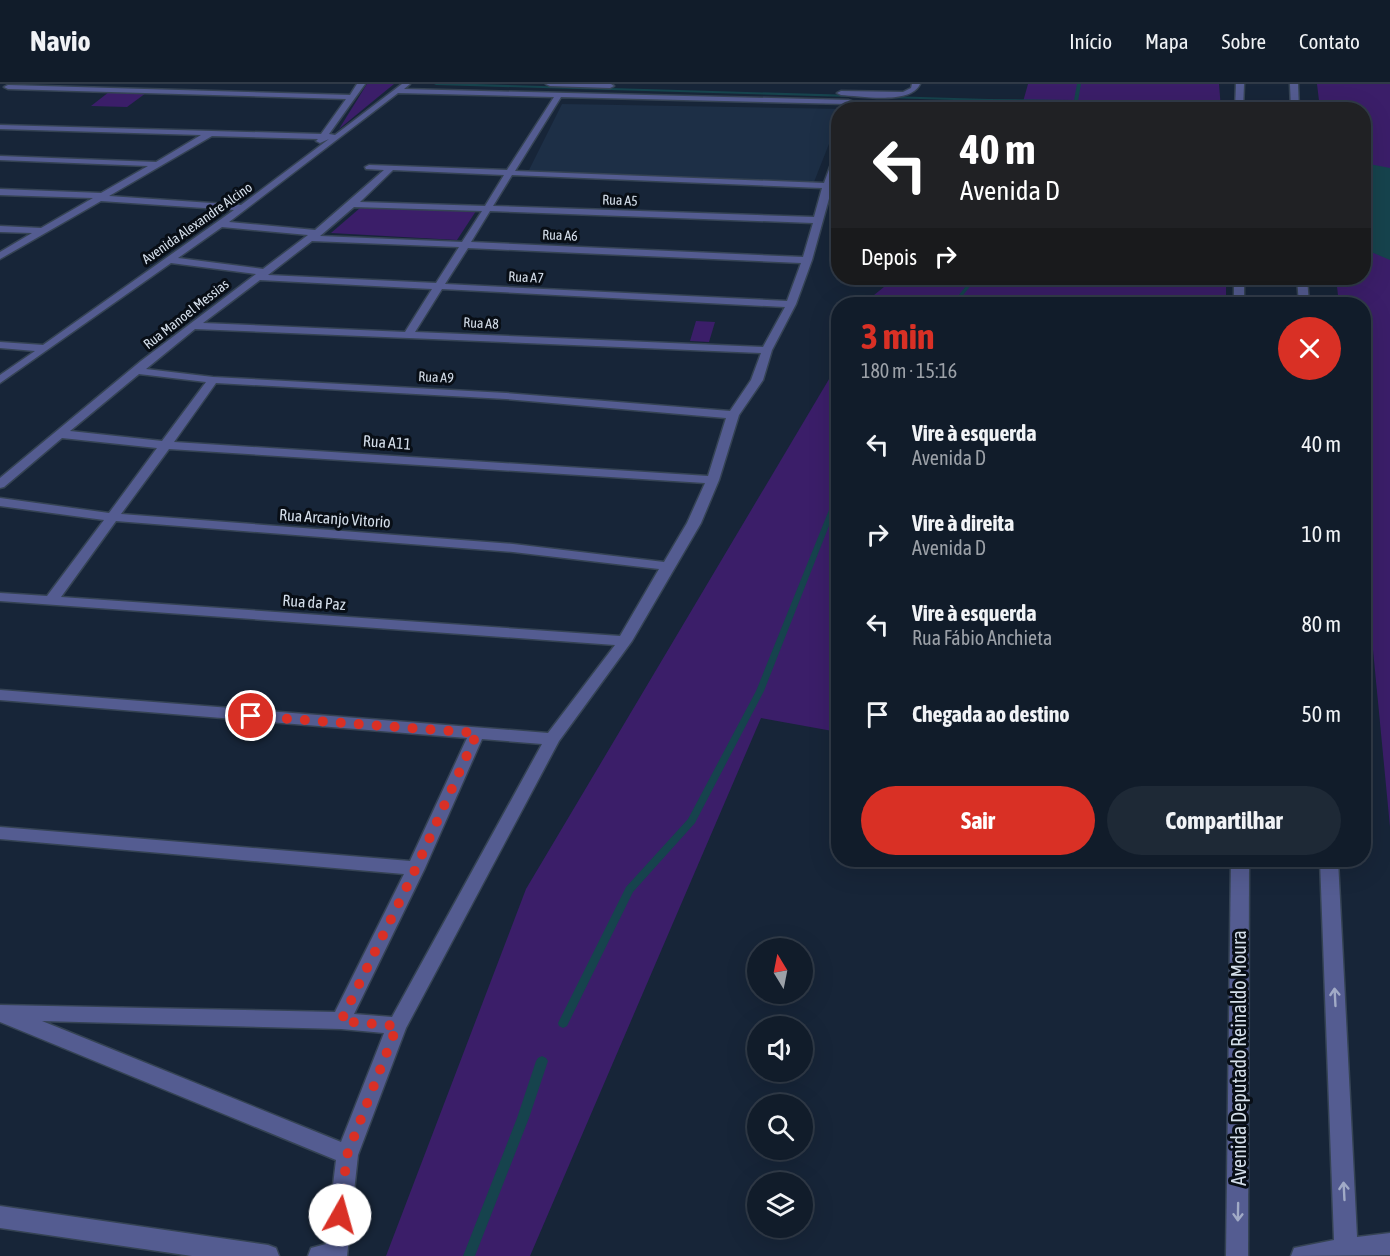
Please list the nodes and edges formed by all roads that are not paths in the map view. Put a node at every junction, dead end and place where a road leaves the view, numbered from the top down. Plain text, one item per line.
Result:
1 (361, 84) edge
2 (406, 84) edge
3 (550, 84) edge
4 (916, 84) edge
5 (1240, 84) edge
6 (1294, 84) edge
7 (10, 86) edge
8 (620, 86) dead end
9 (397, 91) junction
10 (0, 92) edge
11 (797, 92) dead end
12 (558, 96) junction
13 (351, 97) junction
14 (848, 102) edge
15 (1240, 102) edge
16 (1295, 102) edge
17 (0, 127) edge
18 (209, 134) junction
19 (323, 136) junction
20 (338, 137) junction
21 (0, 158) edge
22 (308, 159) junction
23 (156, 164) junction
24 (369, 167) dead end
25 (391, 168) junction
26 (509, 173) junction
27 (831, 174) edge
28 (826, 186) junction
29 (0, 192) edge
30 (102, 197) junction
31 (354, 204) junction
32 (243, 208) junction
33 (488, 208) junction
34 (816, 220) junction
35 (221, 224) junction
36 (0, 229) edge
37 (43, 231) junction
38 (316, 236) junction
39 (465, 245) junction
40 (0, 256) edge
41 (169, 260) junction
42 (807, 260) junction
43 (262, 275) junction
44 (439, 286) junction
45 (791, 304) junction
46 (193, 326) junction
47 (409, 334) junction
48 (0, 345) edge
49 (43, 348) junction
50 (767, 350) junction
51 (138, 371) junction
52 (0, 380) edge
53 (213, 380) junction
54 (733, 416) junction
55 (60, 434) junction
56 (166, 445) junction
57 (713, 480) junction
58 (0, 484) edge
59 (0, 502) edge
60 (112, 518) junction
61 (667, 566) junction
62 (0, 597) edge
63 (51, 601) junction
64 (625, 641) junction
65 (0, 695) edge
66 (477, 733) junction
67 (552, 739) junction
68 (0, 833) edge
69 (1240, 867) edge
70 (1329, 867) edge
71 (416, 868) junction
72 (0, 1012) edge
73 (341, 1021) junction
74 (397, 1026) junction
75 (347, 1155) junction
76 (0, 1217) edge
77 (1390, 1244) edge
78 (1346, 1250) junction
79 (268, 1256) edge
80 (330, 1256) edge
81 (1237, 1256) edge
82 (1302, 1256) edge

1 - 13 street
2 - 9 street, Avenida Alexandre Alcino
3 - 8 street
4 - 11 street
5 - 15 street
6 - 16 street
7 - 10 street
7 - 13 street
9 - 12 street
9 - 20 street, Avenida Alexandre Alcino
12 - 14 street
12 - 26 street
13 - 19 street
17 - 18 street
18 - 19 street
18 - 23 street
19 - 20 street
19 - 22 street
20 - 22 street, Avenida Alexandre Alcino
21 - 23 street
22 - 32 street, Avenida Alexandre Alcino
23 - 30 street
24 - 25 street
25 - 26 street
25 - 31 street, Rua Manoel Messias
26 - 28 street
26 - 33 street
27 - 28 street
28 - 34 street
29 - 30 street
30 - 32 street
30 - 37 street
31 - 33 street, Rua A5
31 - 38 street, Rua Manoel Messias
32 - 35 street, Avenida Alexandre Alcino
33 - 34 street, Rua A5
33 - 39 street
34 - 42 street
35 - 38 street, Rua A6
35 - 41 street, Avenida Alexandre Alcino
36 - 37 street
37 - 40 street
38 - 39 street, Rua A6
38 - 43 street, Rua Manoel Messias
39 - 42 street, Rua A6
39 - 44 street
41 - 43 street, Rua A7
41 - 49 street, Avenida Alexandre Alcino
42 - 45 street
43 - 44 street, Rua A7
43 - 46 street, Rua Manoel Messias
44 - 45 street, Rua A7
44 - 47 street
45 - 50 street
46 - 47 street, Rua A8
46 - 51 street, Rua Manoel Messias
47 - 50 street, Rua A8
48 - 49 street
49 - 52 street, Avenida Alexandre Alcino
50 - 54 street
51 - 53 street, Rua A9
51 - 55 street, Rua Manoel Messias
53 - 54 street, Rua A9
53 - 56 street
54 - 57 street
55 - 56 street, Rua A11
55 - 58 street, Rua Manoel Messias
56 - 57 street, Rua A11
56 - 60 street
57 - 61 street
59 - 60 street, Rua Arcanjo Vitorio
60 - 61 street, Rua Arcanjo Vitorio
60 - 63 street
61 - 64 street
62 - 63 street, Rua da Paz
63 - 64 street, Rua da Paz
64 - 67 street
65 - 66 street
66 - 67 street
66 - 71 street
67 - 74 street
68 - 71 street
69 -> 81 street, Avenida Deputado Reinaldo Moura
78 -> 70 street
71 - 73 street
72 - 73 street
72 - 75 street
73 - 74 street
74 - 75 street
75 - 80 street
76 - 79 street
77 - 78 street
78 - 82 street

